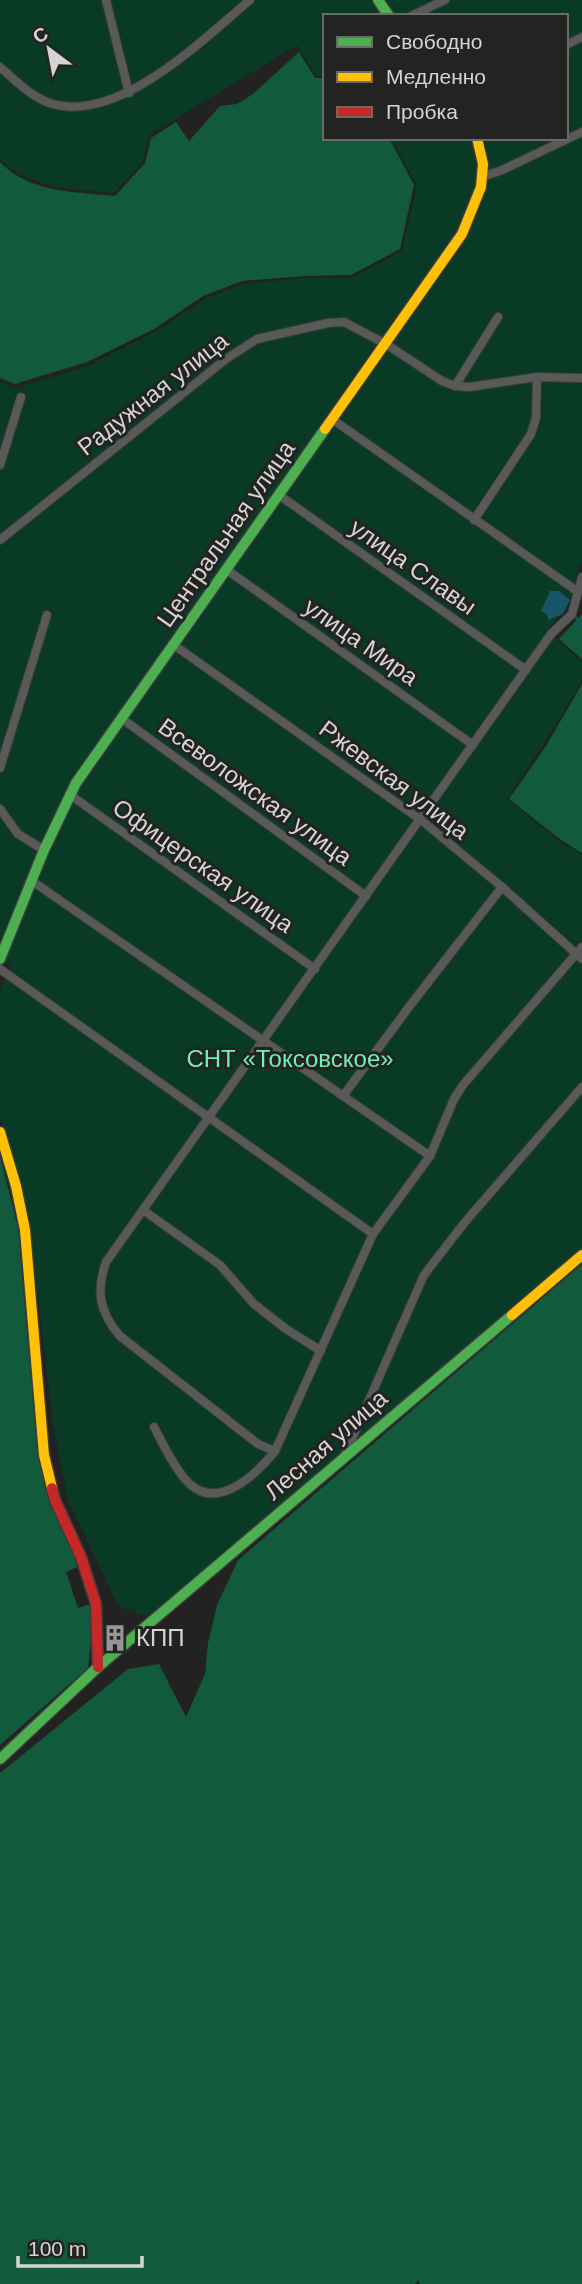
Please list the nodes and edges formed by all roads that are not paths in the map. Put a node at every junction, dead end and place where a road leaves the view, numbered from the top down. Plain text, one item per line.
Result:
1 (106, 0) edge
2 (250, 0) edge
3 (445, 0) edge
4 (415, 14) edge
5 (0, 66) edge
6 (129, 93) junction
7 (478, 140) edge
8 (565, 140) edge
9 (485, 176) junction
10 (498, 317) dead end
11 (386, 344) junction
12 (537, 377) junction
13 (582, 378) edge
14 (455, 386) junction
15 (21, 397) dead end
16 (332, 419) junction
17 (0, 465) edge
18 (279, 495) junction
19 (474, 520) junction
20 (0, 540) edge
21 (227, 570) junction
22 (582, 577) edge
23 (577, 591) junction
24 (47, 615) dead end
25 (174, 645) junction
26 (526, 670) junction
27 (121, 718) junction
28 (473, 745) junction
29 (0, 768) edge
30 (69, 794) junction
31 (0, 809) edge
32 (421, 820) junction
33 (44, 850) junction
34 (32, 881) junction
35 (502, 887) junction
36 (366, 897) junction
37 (580, 954) edge
38 (0, 959) edge
39 (0, 969) edge
40 (315, 969) junction
41 (263, 1041) junction
42 (582, 1087) edge
43 (343, 1096) junction
44 (209, 1117) junction
45 (0, 1132) edge
46 (430, 1156) junction
47 (143, 1210) junction
48 (373, 1234) junction
49 (582, 1255) edge
50 (321, 1351) junction
51 (154, 1427) dead end
52 (275, 1451) junction
53 (344, 1457) junction
54 (98, 1667) junction
55 (2, 1757) edge

1 - 6 street
2 - 6 street
3 - 4 street
5 - 6 street
7 - 9 street, Центральная улица
8 - 9 street
9 - 11 street, Центральная улица
10 - 14 street
11 - 14 street, Радужная улица
11 - 16 street, Центральная улица
11 - 20 street, Радужная улица
12 - 13 street
12 - 14 street
12 - 19 street
15 - 17 street
16 - 18 street, Центральная улица
16 - 19 street
18 - 21 street, Центральная улица
18 - 26 street, улица Славы
19 - 23 street
21 - 25 street, Центральная улица
21 - 28 street, улица Мира
22 - 23 street
23 - 26 street
24 - 29 street
25 - 27 street, Центральная улица
25 - 32 street, Ржевская улица
26 - 28 street
27 - 30 street, Центральная улица
27 - 36 street, Всеволожская улица
28 - 32 street
30 - 33 street, Центральная улица
30 - 40 street, Офицерская улица
31 - 33 street
32 - 35 street, Ржевская улица
32 - 36 street
33 - 34 street, Центральная улица
34 - 38 street, Центральная улица
34 - 41 street
35 - 37 street, Ржевская улица
35 - 43 street
36 - 40 street
37 - 46 street
39 - 44 street
40 - 41 street
41 - 43 street
41 - 44 street
42 - 53 street
43 - 46 street
44 - 47 street
44 - 48 street
45 - 54 street
46 - 48 street
47 - 50 street
47 - 52 street
48 - 50 street
49 - 53 street, Лесная улица
50 - 52 street
51 - 52 street
53 - 54 street, Лесная улица
54 - 55 street, Лесная улица

